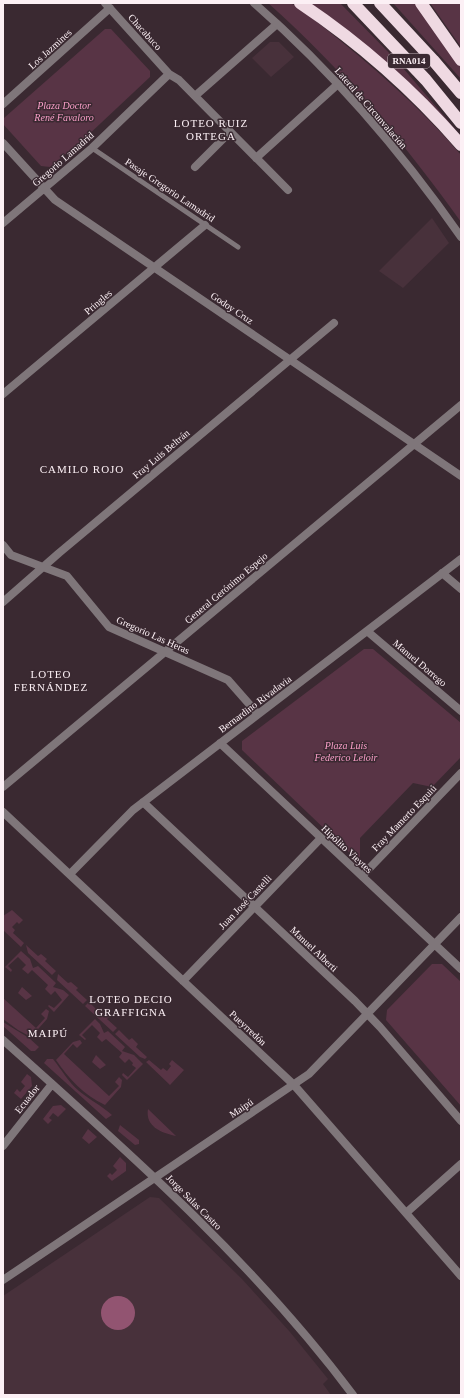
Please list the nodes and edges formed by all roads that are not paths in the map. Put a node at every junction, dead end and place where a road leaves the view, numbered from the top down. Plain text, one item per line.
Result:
1 (254, 3) edge
2 (300, 3) edge
3 (353, 3) edge
4 (380, 3) edge
5 (421, 3) edge
6 (108, 6) edge
7 (277, 24) junction
8 (461, 60) edge
9 (169, 74) junction
10 (338, 84) junction
11 (461, 93) edge
12 (195, 96) junction
13 (3, 104) edge
14 (461, 123) edge
15 (230, 132) junction
16 (3, 144) edge
17 (461, 145) edge
18 (92, 148) junction
19 (256, 158) junction
20 (195, 167) dead end
21 (44, 188) junction
22 (288, 190) dead end
23 (3, 223) edge
24 (205, 225) junction
25 (461, 237) edge
26 (238, 246) dead end
27 (154, 267) junction
28 (334, 323) dead end
29 (290, 359) junction
30 (3, 394) edge
31 (461, 404) edge
32 (414, 444) junction
33 (461, 476) edge
34 (3, 545) edge
35 (461, 559) edge
36 (44, 567) junction
37 (442, 573) junction
38 (461, 589) edge
39 (3, 602) edge
40 (367, 631) junction
41 (165, 652) junction
42 (461, 711) edge
43 (258, 714) junction
44 (220, 743) junction
45 (461, 773) edge
46 (3, 787) edge
47 (142, 802) junction
48 (3, 812) edge
49 (321, 838) junction
50 (70, 874) junction
51 (362, 876) junction
52 (254, 907) junction
53 (461, 917) edge
54 (435, 945) junction
55 (461, 969) edge
56 (183, 981) junction
57 (367, 1014) junction
58 (3, 1040) edge
59 (52, 1084) junction
60 (294, 1085) junction
61 (461, 1121) edge
62 (3, 1146) edge
63 (461, 1164) edge
64 (155, 1178) junction
65 (406, 1213) junction
66 (461, 1276) edge
67 (3, 1280) edge
68 (353, 1395) edge

1 - 7 street, Lateral de Circunvalación
2 - 17 highway
3 - 14 highway, RNA014
4 - 11 highway, RNA014
5 - 8 highway
6 - 9 street, Chacabuco
6 - 13 street, Los Jazmines
7 - 10 street, Lateral de Circunvalación
7 - 12 street
9 - 12 street, Chacabuco
9 - 18 street, Gregorio Lamadrid
10 - 19 street
10 - 25 street, Lateral de Circunvalación
12 - 15 street, Chacabuco
15 - 19 street, Chacabuco
15 - 20 street
16 - 21 street, Godoy Cruz
18 - 21 street, Gregorio Lamadrid
18 - 24 lane, Pasaje Gregorio Lamadrid
19 - 22 street, Chacabuco
21 - 23 street, Gregorio Lamadrid
21 - 27 street, Godoy Cruz
24 - 26 lane, Pasaje Gregorio Lamadrid
24 - 27 street, Pringles
27 - 29 street, Godoy Cruz
27 - 30 street, Pringles
28 - 29 street, Fray Luis Beltrán
29 - 32 street, Godoy Cruz
29 - 36 street, Fray Luis Beltrán
31 - 32 street, General Gerónimo Espejo
32 - 33 street, Godoy Cruz
32 - 41 street, General Gerónimo Espejo
34 - 36 street, Gregorio Las Heras
35 - 37 street, Bernardino Rivadavia
36 - 39 street, Fray Luis Beltrán
36 - 41 street, Gregorio Las Heras
37 - 38 street
37 - 40 street, Bernardino Rivadavia
40 - 42 street, Manuel Dorrego
40 - 43 street, Bernardino Rivadavia
41 - 43 street, Gregorio Las Heras
41 - 46 street, General Gerónimo Espejo
43 - 44 street, Bernardino Rivadavia
44 - 47 street, Bernardino Rivadavia
44 - 49 street, Hipólito Vieytes
45 - 51 street, Fray Mamerto Esquiú
47 - 50 street, Bernardino Rivadavia
47 - 52 street, Manuel Alberti
48 - 50 street, Pueyrredón
49 - 51 street, Hipólito Vieytes
49 - 52 street, Juan José Castelli
50 - 56 street, Pueyrredón
51 - 54 street, Hipólito Vieytes
52 - 56 street, Juan José Castelli
52 - 57 street, Manuel Alberti
53 - 54 street, Maipú
54 - 55 street, Hipólito Vieytes
54 - 57 street, Maipú
56 - 60 street, Pueyrredón
57 - 60 street, Maipú
57 - 61 street, Manuel Alberti
58 - 59 street, Jorge Salas Castro
59 - 62 street, Ecuador
59 - 64 street, Jorge Salas Castro
60 - 64 street, Maipú
60 - 65 street, Pueyrredón
63 - 65 street
64 - 67 street, Maipú
64 - 68 street, Jorge Salas Castro
65 - 66 street, Pueyrredón

